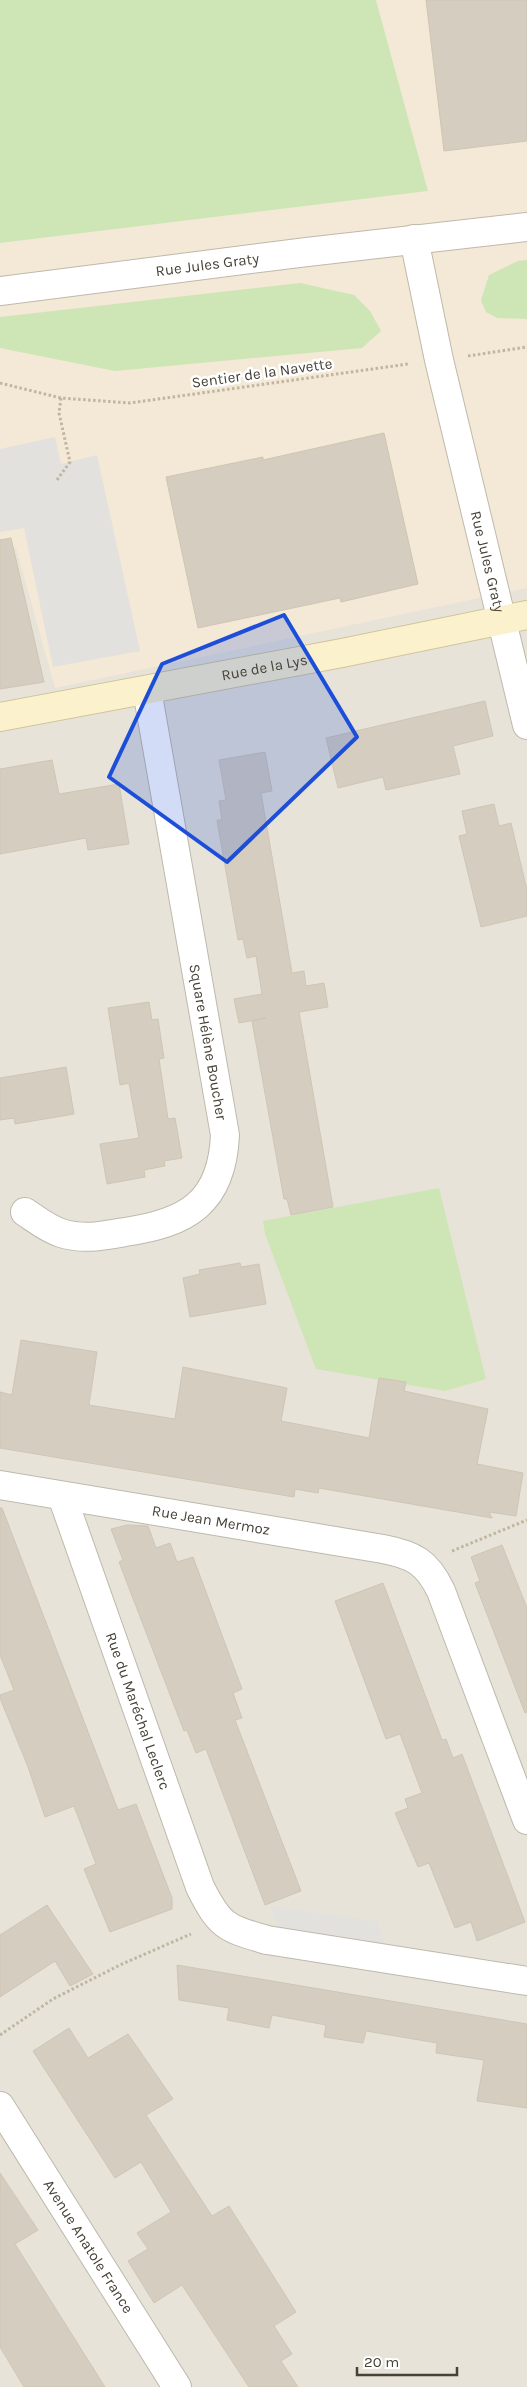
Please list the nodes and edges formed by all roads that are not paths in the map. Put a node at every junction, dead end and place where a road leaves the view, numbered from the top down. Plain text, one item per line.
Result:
1 (527, 227) edge
2 (414, 239) junction
3 (0, 291) edge
4 (515, 618) edge
5 (147, 690) junction
6 (0, 717) edge
7 (527, 725) edge
8 (25, 1212) dead end
9 (0, 1485) edge
10 (62, 1496) junction
11 (527, 1820) edge
12 (527, 1981) edge
13 (0, 2106) edge
14 (177, 2387) edge

1 - 2 street, Rue Jules Graty
2 - 3 street, Rue Jules Graty
2 - 4 street, Rue Jules Graty
4 - 5 main road, Rue de la Lys
4 - 7 street, Rue Jules Graty
5 - 6 main road, Rue de la Lys
5 - 8 street, Square Hélène Boucher
9 - 10 street, Rue Jean Mermoz
10 - 11 street, Rue Jean Mermoz
10 - 12 street, Rue du Maréchal Leclerc
13 - 14 street, Avenue Anatole France

